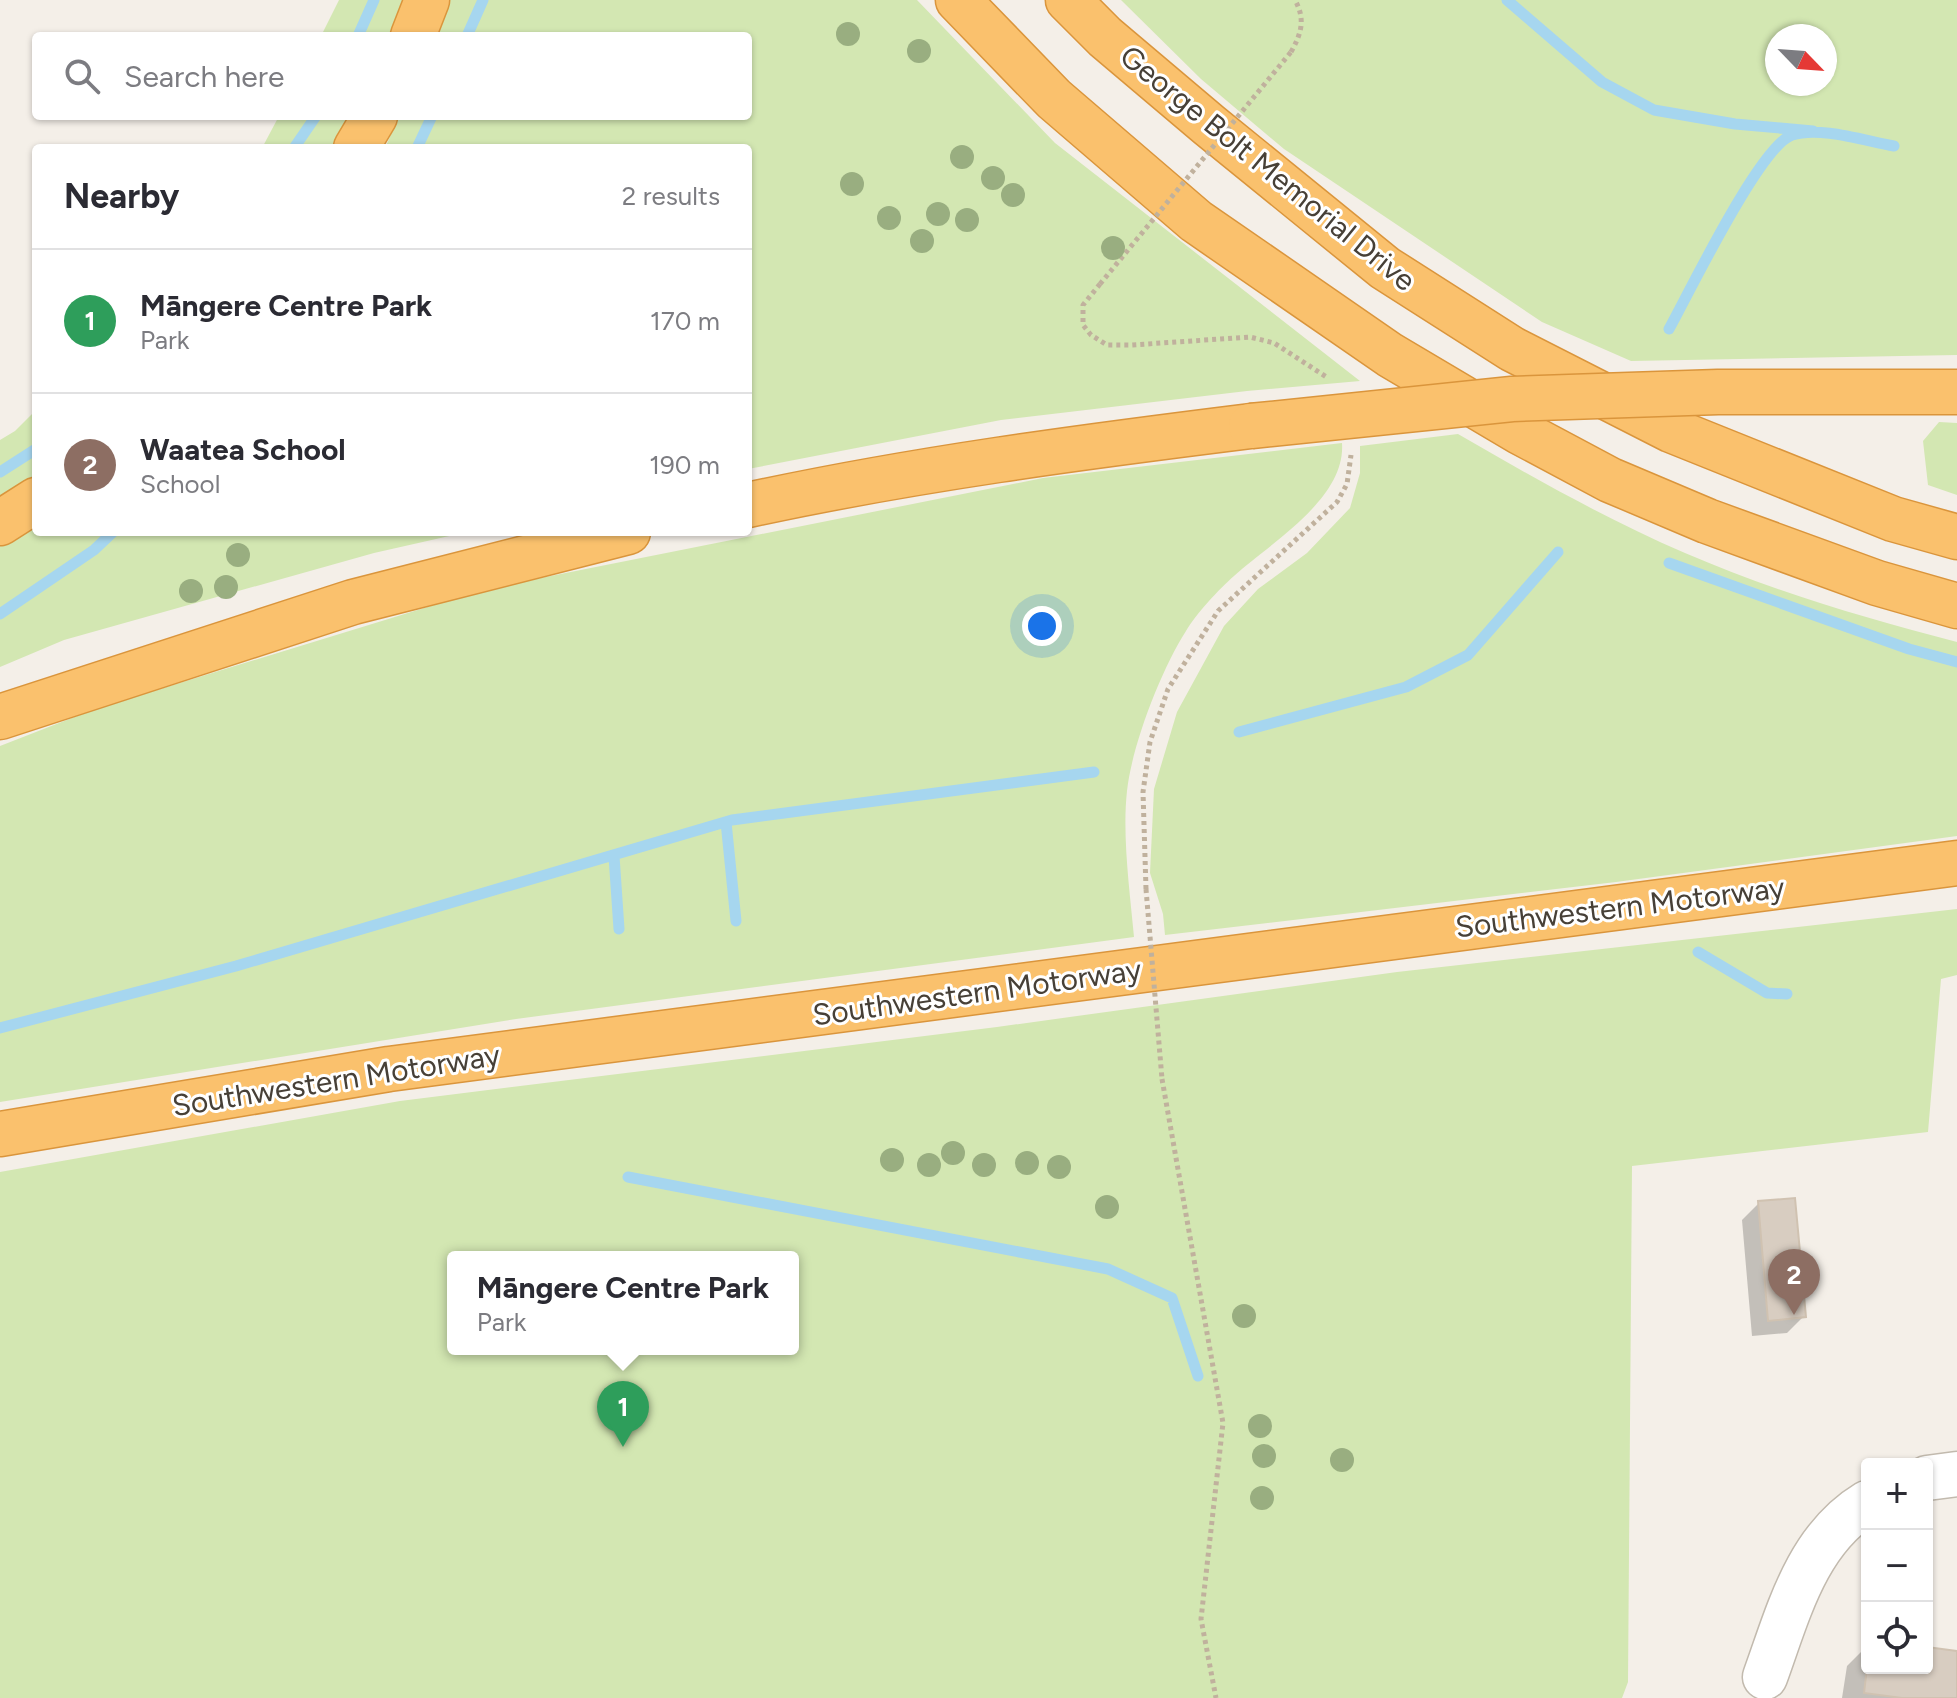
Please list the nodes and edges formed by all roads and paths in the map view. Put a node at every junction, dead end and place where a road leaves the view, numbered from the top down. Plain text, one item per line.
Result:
1 (427, 0) edge
2 (958, 0) edge
3 (1068, 0) edge
4 (1295, 0) edge
5 (415, 32) edge
6 (373, 120) edge
7 (358, 144) edge
8 (1335, 388) dead end
9 (1957, 392) edge
10 (1352, 449) dead end
11 (32, 503) edge
12 (752, 504) edge
13 (0, 523) edge
14 (612, 536) edge
15 (1957, 537) edge
16 (1957, 606) edge
17 (0, 717) edge
18 (1957, 863) edge
19 (0, 1134) edge
20 (1957, 1474) edge
21 (1933, 1477) edge
22 (1861, 1508) edge
23 (1765, 1677) dead end
24 (1216, 1698) edge

1 - 5 highway
2 - 16 highway
3 - 15 highway, George Bolt Memorial Drive
4 - 8 path, bridge
6 - 7 highway
9 - 12 highway, bridge
10 - 24 path, bridge
11 - 13 highway
14 - 17 highway
18 - 19 highway, Southwestern Motorway
20 - 21 lane
22 - 23 lane

